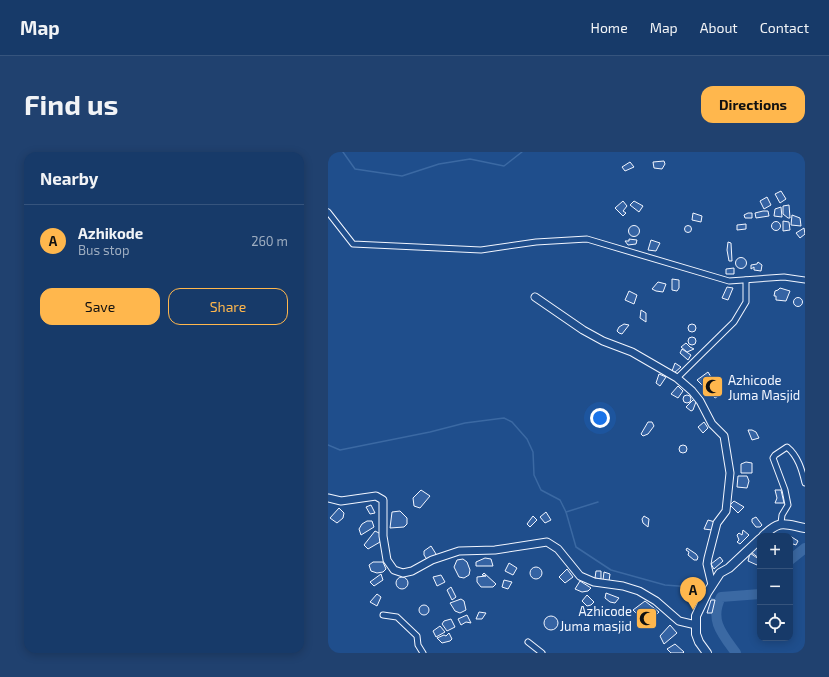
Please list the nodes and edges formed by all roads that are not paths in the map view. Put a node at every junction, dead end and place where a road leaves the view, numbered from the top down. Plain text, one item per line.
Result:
1 (328, 212) edge
2 (746, 280) junction
3 (805, 280) edge
4 (535, 297) dead end
5 (677, 378) junction
6 (805, 483) edge
7 (328, 498) edge
8 (781, 523) junction
9 (805, 528) edge
10 (766, 533) edge
11 (757, 542) edge
12 (712, 585) junction
13 (384, 615) dead end
14 (696, 625) junction
15 (528, 642) dead end
16 (423, 653) edge
17 (542, 653) edge
18 (707, 653) edge

1 - 2 street
2 - 3 street
2 - 5 street
4 - 5 street
5 - 12 street
6 - 8 street
7 - 14 street
8 - 9 main road
8 - 10 main road
11 - 12 main road
12 - 14 main road
13 - 16 street
14 - 18 main road
15 - 17 street

